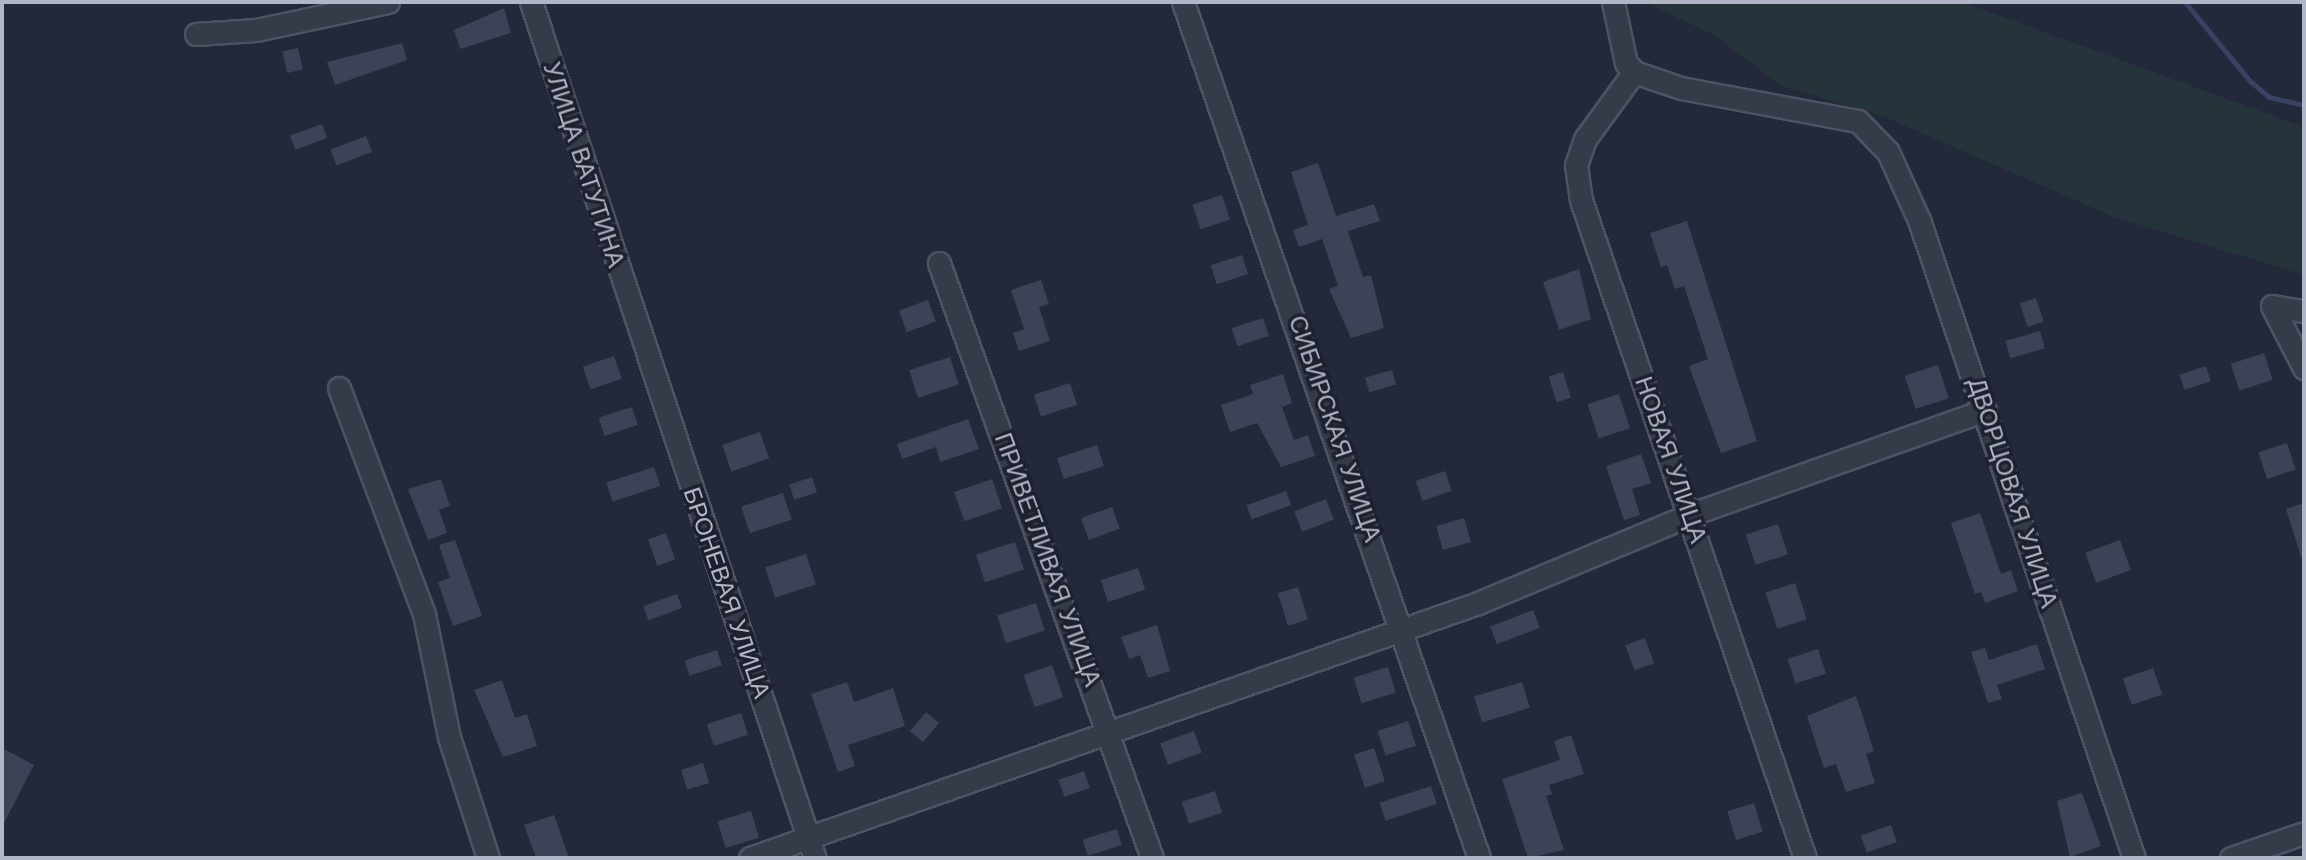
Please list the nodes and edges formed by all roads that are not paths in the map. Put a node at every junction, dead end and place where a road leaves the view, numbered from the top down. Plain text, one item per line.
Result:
1 (388, 2) edge
2 (531, 2) edge
3 (1183, 2) edge
4 (1613, 2) edge
5 (196, 34) dead end
6 (1633, 72) junction
7 (939, 263) dead end
8 (2304, 311) edge
9 (636, 328) joint
10 (2304, 368) edge
11 (339, 388) dead end
12 (1984, 410) junction
13 (1689, 515) junction
14 (1403, 625) junction
15 (1108, 730) junction
16 (2304, 833) edge
17 (811, 848) edge
18 (488, 858) edge
19 (750, 858) edge
20 (1152, 858) edge
21 (1479, 858) edge
22 (1805, 858) edge
23 (2134, 858) edge
24 (2231, 858) edge

1 - 5 street
2 - 9 street, УЛИЦА ВАТУТИНА
3 - 14 street, СИБИРСКАЯ УЛИЦА
4 - 6 street
6 - 12 street, ДВОРЦОВАЯ УЛИЦА
6 - 13 street, НОВАЯ УЛИЦА
7 - 15 street, ПРИВЕТЛИВАЯ УЛИЦА
8 - 10 street
9 - 17 street, БРОНЕВАЯ УЛИЦА
11 - 18 street
12 - 13 street
12 - 23 street, ДВОРЦОВАЯ УЛИЦА
13 - 14 street
13 - 22 street, НОВАЯ УЛИЦА
14 - 15 street
14 - 21 street, СИБИРСКАЯ УЛИЦА
15 - 17 street
15 - 20 street, ПРИВЕТЛИВАЯ УЛИЦА
16 - 24 street
17 - 19 street

